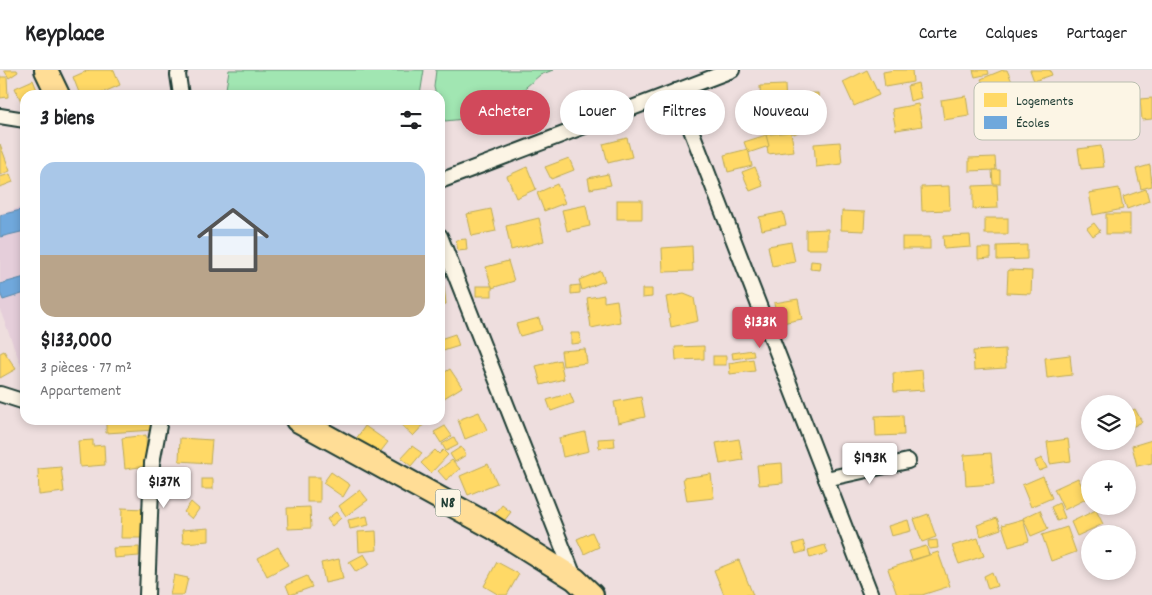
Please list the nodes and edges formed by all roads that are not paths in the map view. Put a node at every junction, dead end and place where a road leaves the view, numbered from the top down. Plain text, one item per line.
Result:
1 (46, 70) edge
2 (179, 70) edge
3 (732, 70) edge
4 (56, 90) edge
5 (180, 90) edge
6 (679, 90) edge
7 (644, 103) edge
8 (0, 116) edge
9 (20, 119) edge
10 (693, 135) edge
11 (445, 179) edge
12 (445, 249) edge
13 (0, 394) edge
14 (20, 400) edge
15 (159, 425) edge
16 (306, 425) edge
17 (908, 462) dead end
18 (826, 480) junction
19 (576, 578) junction
20 (147, 595) edge
21 (592, 595) edge
22 (870, 595) edge

1 - 4 main road
2 - 5 street
3 - 6 street
7 - 11 street
8 - 9 street
10 - 18 street
12 - 19 street
13 - 14 street
15 - 20 street
16 - 19 main road, N8
17 - 18 street
18 - 22 street
19 - 21 main road, N8

